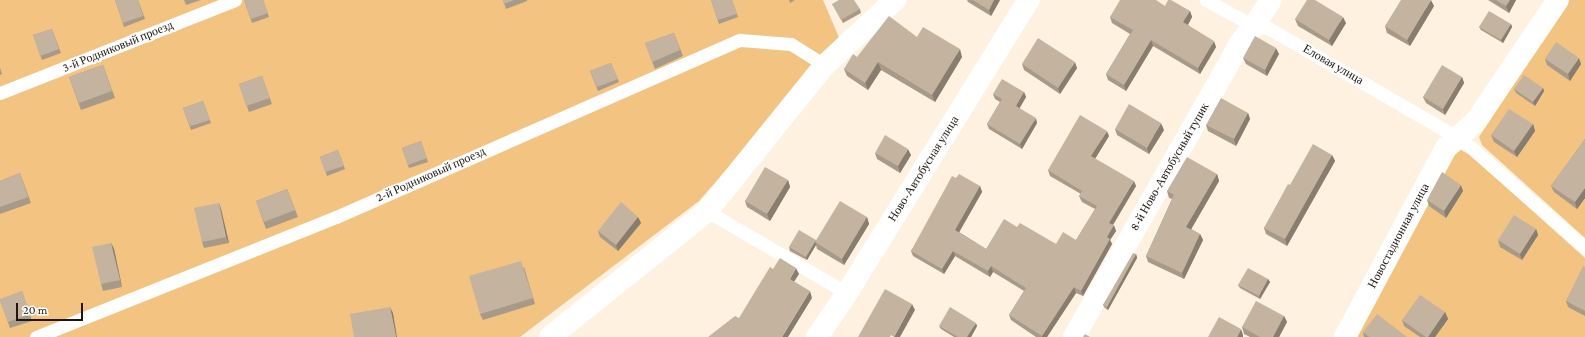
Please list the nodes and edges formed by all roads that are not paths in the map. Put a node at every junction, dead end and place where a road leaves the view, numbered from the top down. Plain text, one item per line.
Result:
1 (235, 0) edge
2 (895, 0) edge
3 (1029, 0) edge
4 (1206, 0) edge
5 (1271, 0) edge
6 (1558, 0) edge
7 (1254, 26) junction
8 (825, 65) junction
9 (0, 93) edge
10 (1457, 137) junction
11 (707, 211) junction
12 (1585, 248) edge
13 (847, 293) junction
14 (36, 337) edge
15 (550, 337) edge
16 (817, 337) edge
17 (1074, 337) edge
18 (1345, 337) edge

1 - 9 lane, 3-й Родниковый проезд
2 - 8 street
3 - 13 street, Ново-Автобусная улица
4 - 7 lane, Еловая улица
5 - 7 street, 8-й Ново-Автобусный тупик
6 - 10 street, Новостадионная улица
7 - 10 lane, Еловая улица
7 - 17 street, 8-й Ново-Автобусный тупик
8 - 11 street
8 - 14 lane, 2-й Родниковый проезд
10 - 12 lane
10 - 18 street, Новостадионная улица
11 - 13 lane
11 - 15 street
13 - 16 street, Ново-Автобусная улица

